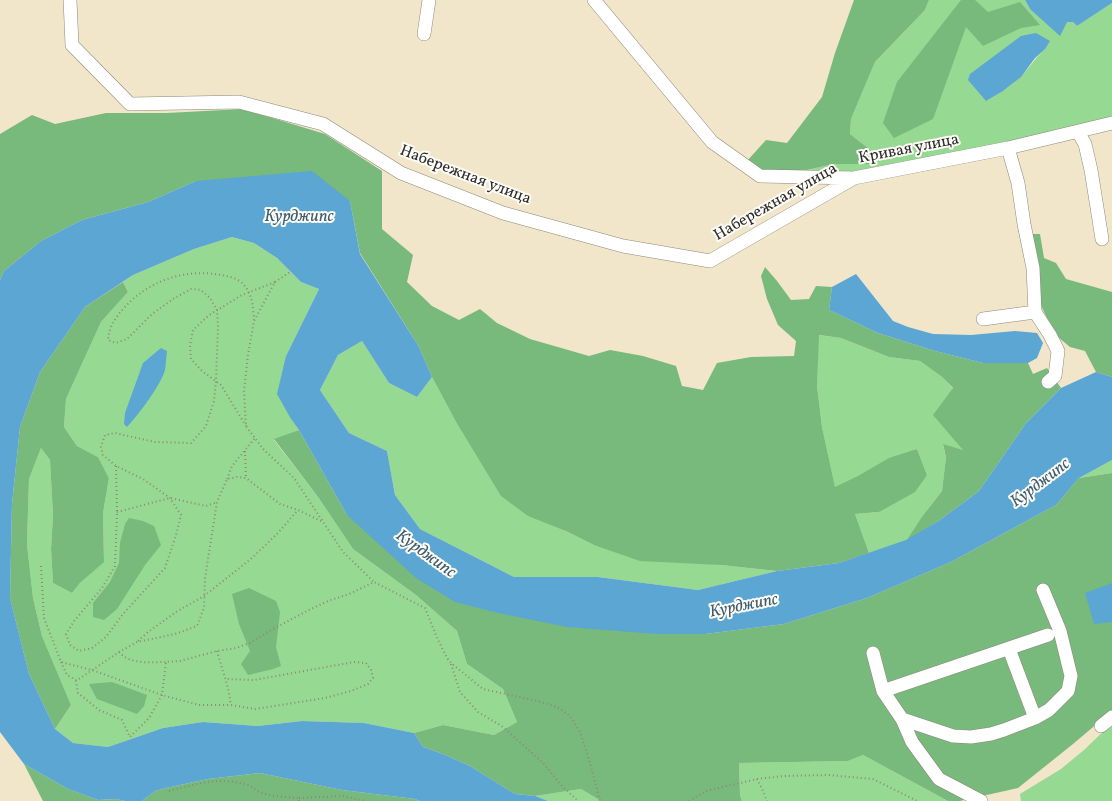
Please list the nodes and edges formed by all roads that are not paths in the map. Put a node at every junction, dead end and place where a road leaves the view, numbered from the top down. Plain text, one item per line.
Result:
1 (70, 0) edge
2 (429, 0) edge
3 (594, 0) edge
4 (424, 34) dead end
5 (1112, 123) edge
6 (1078, 132) junction
7 (1008, 148) junction
8 (854, 178) junction
9 (1102, 239) dead end
10 (1035, 312) junction
11 (983, 319) dead end
12 (1048, 382) dead end
13 (1043, 590) dead end
14 (1048, 635) dead end
15 (1009, 649) junction
16 (873, 654) dead end
17 (883, 691) junction
18 (1112, 717) edge
19 (1035, 718) junction
20 (902, 719) junction
21 (1100, 726) dead end
22 (981, 801) edge

1 - 8 street, Набережная улица
2 - 4 street
3 - 8 street, Кривая улица
5 - 6 street, Кривая улица
6 - 7 street, Кривая улица
6 - 9 street
7 - 8 street, Кривая улица
7 - 10 street
10 - 11 street
10 - 12 street
13 - 19 street
14 - 15 street
15 - 17 street
15 - 19 street
16 - 17 street
17 - 20 street
18 - 21 street
19 - 20 street
20 - 22 street

